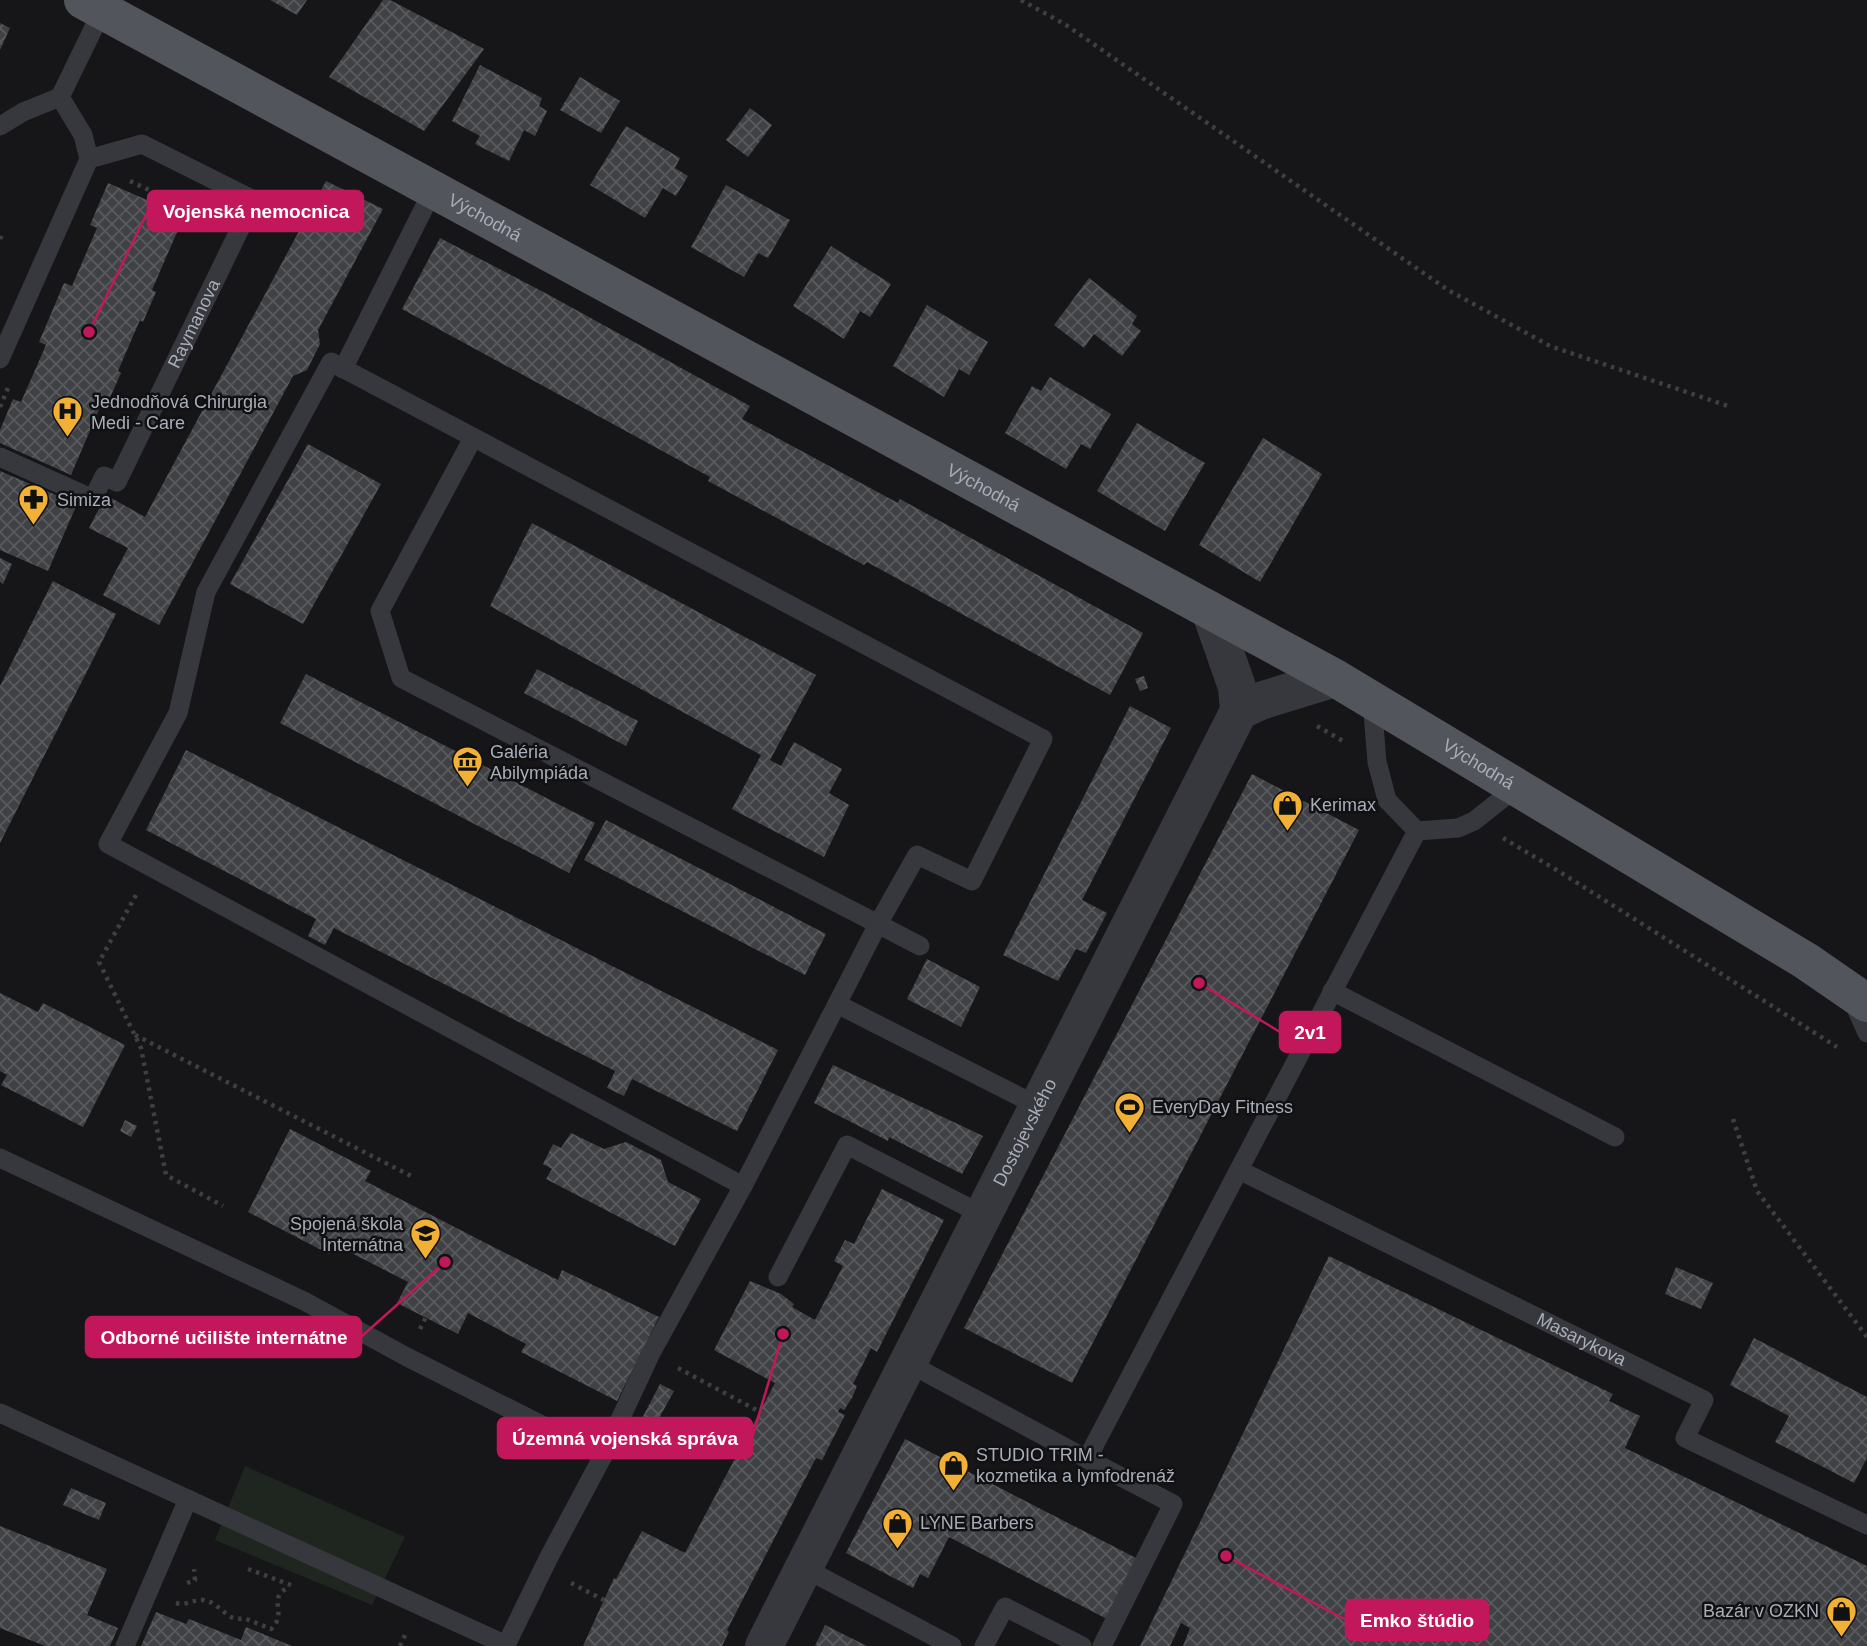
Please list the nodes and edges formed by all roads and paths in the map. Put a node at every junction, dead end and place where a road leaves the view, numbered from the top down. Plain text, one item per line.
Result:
1 (1021, 0) edge
2 (93, 6) edge
3 (60, 97) junction
4 (0, 126) edge
5 (89, 159) junction
6 (125, 179) dead end
7 (433, 190) junction
8 (202, 230) dead end
9 (4, 232) dead end
10 (0, 239) edge
11 (0, 359) edge
12 (343, 369) junction
13 (1728, 406) dead end
14 (473, 438) junction
15 (0, 457) edge
16 (1210, 610) junction
17 (1335, 678) junction
18 (1372, 700) junction
19 (1249, 706) junction
20 (1377, 762) junction
21 (1517, 787) junction
22 (1474, 821) junction
23 (1417, 831) junction
24 (151, 867) junction
25 (878, 924) junction
26 (920, 946) dead end
27 (1332, 991) junction
28 (1858, 997) edge
29 (837, 1004) junction
30 (1867, 1033) edge
31 (135, 1035) junction
32 (1843, 1051) dead end
33 (1038, 1106) junction
34 (1733, 1119) dead end
35 (1615, 1137) dead end
36 (0, 1158) edge
37 (1239, 1170) junction
38 (415, 1178) dead end
39 (743, 1186) junction
40 (223, 1206) dead end
41 (983, 1215) junction
42 (778, 1277) dead end
43 (1867, 1337) edge
44 (651, 1353) junction
45 (908, 1363) junction
46 (760, 1412) dead end
47 (0, 1413) edge
48 (603, 1456) junction
49 (1087, 1459) junction
50 (188, 1499) junction
51 (1867, 1525) edge
52 (191, 1562) dead end
53 (804, 1568) junction
54 (181, 1585) dead end
55 (290, 1587) dead end
56 (173, 1596) dead end
57 (1075, 1645) edge
58 (125, 1646) edge
59 (764, 1646) edge
60 (952, 1646) edge
61 (985, 1646) edge
62 (1102, 1646) edge

1 - 13 path
2 - 3 lane
2 - 7 main road, Východná
3 - 4 lane
3 - 5 lane
5 - 11 lane
5 - 15 lane, Raymanova
6 - 8 path
7 - 12 lane
7 - 16 main road, Východná
9 - 10 path
12 - 14 lane
12 - 24 lane
14 - 25 lane
14 - 25 lane
16 - 17 main road, Východná
16 - 19 street
17 - 18 main road, Východná
17 - 19 street
18 - 20 lane
18 - 21 main road, Východná
19 - 20 path
19 - 33 street, Dostojevského
20 - 23 lane
21 - 22 lane
21 - 28 main road, Východná
22 - 23 lane
22 - 32 path
23 - 27 lane
24 - 31 path
24 - 39 lane
25 - 26 lane
25 - 29 lane
27 - 35 lane
27 - 37 lane
28 - 30 lane
29 - 33 lane
29 - 39 lane
31 - 38 path
31 - 40 path
33 - 41 street, Dostojevského
34 - 43 path
36 - 48 lane
37 - 49 lane
37 - 51 lane, Masarykova
39 - 44 lane
41 - 42 lane
41 - 45 street, Dostojevského
44 - 46 path
44 - 48 lane
45 - 49 lane
45 - 53 street, Dostojevského
47 - 50 lane
48 - 50 lane
49 - 62 lane
50 - 58 lane
52 - 54 path
53 - 59 street, Dostojevského
53 - 60 lane
55 - 56 path
57 - 61 lane

